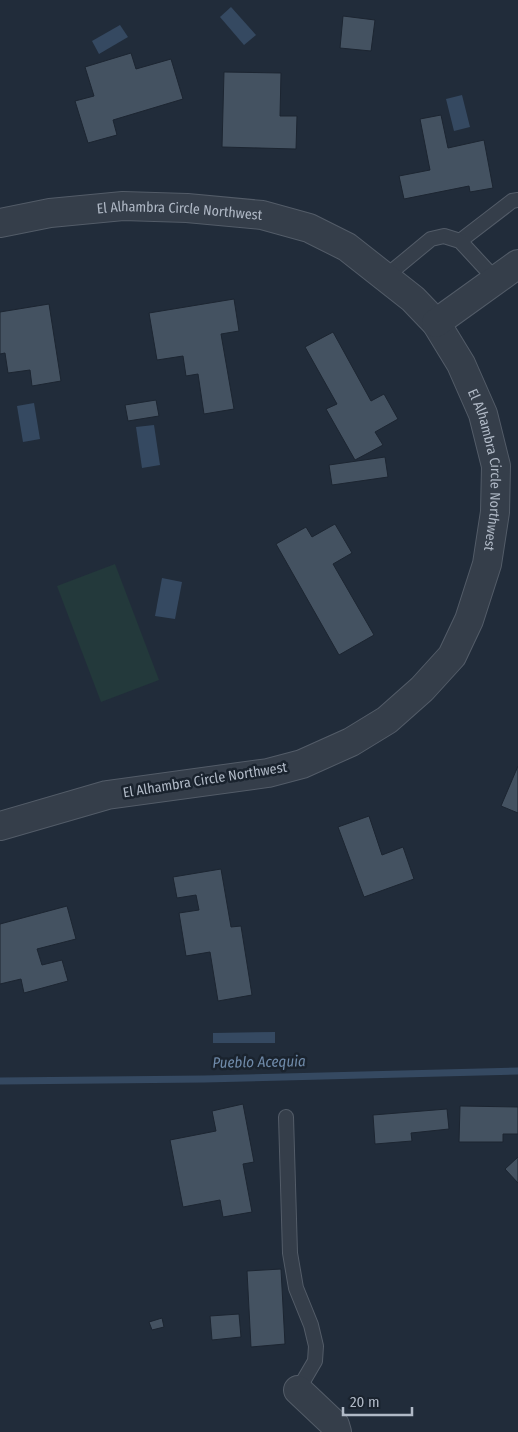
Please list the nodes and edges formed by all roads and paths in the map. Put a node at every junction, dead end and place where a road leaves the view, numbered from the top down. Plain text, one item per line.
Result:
1 (518, 200) edge
2 (0, 223) edge
3 (460, 241) junction
4 (518, 264) edge
5 (385, 277) junction
6 (496, 280) junction
7 (436, 323) junction
8 (0, 826) edge
9 (286, 1117) dead end
10 (298, 1390) joint
11 (337, 1432) edge

1 - 3 lane
2 - 5 street, El Alhambra Circle Northwest
3 - 5 lane
3 - 6 lane
4 - 6 street
5 - 7 street, El Alhambra Circle Northwest
6 - 7 street
7 - 8 street, El Alhambra Circle Northwest
9 - 10 lane
10 - 11 street

